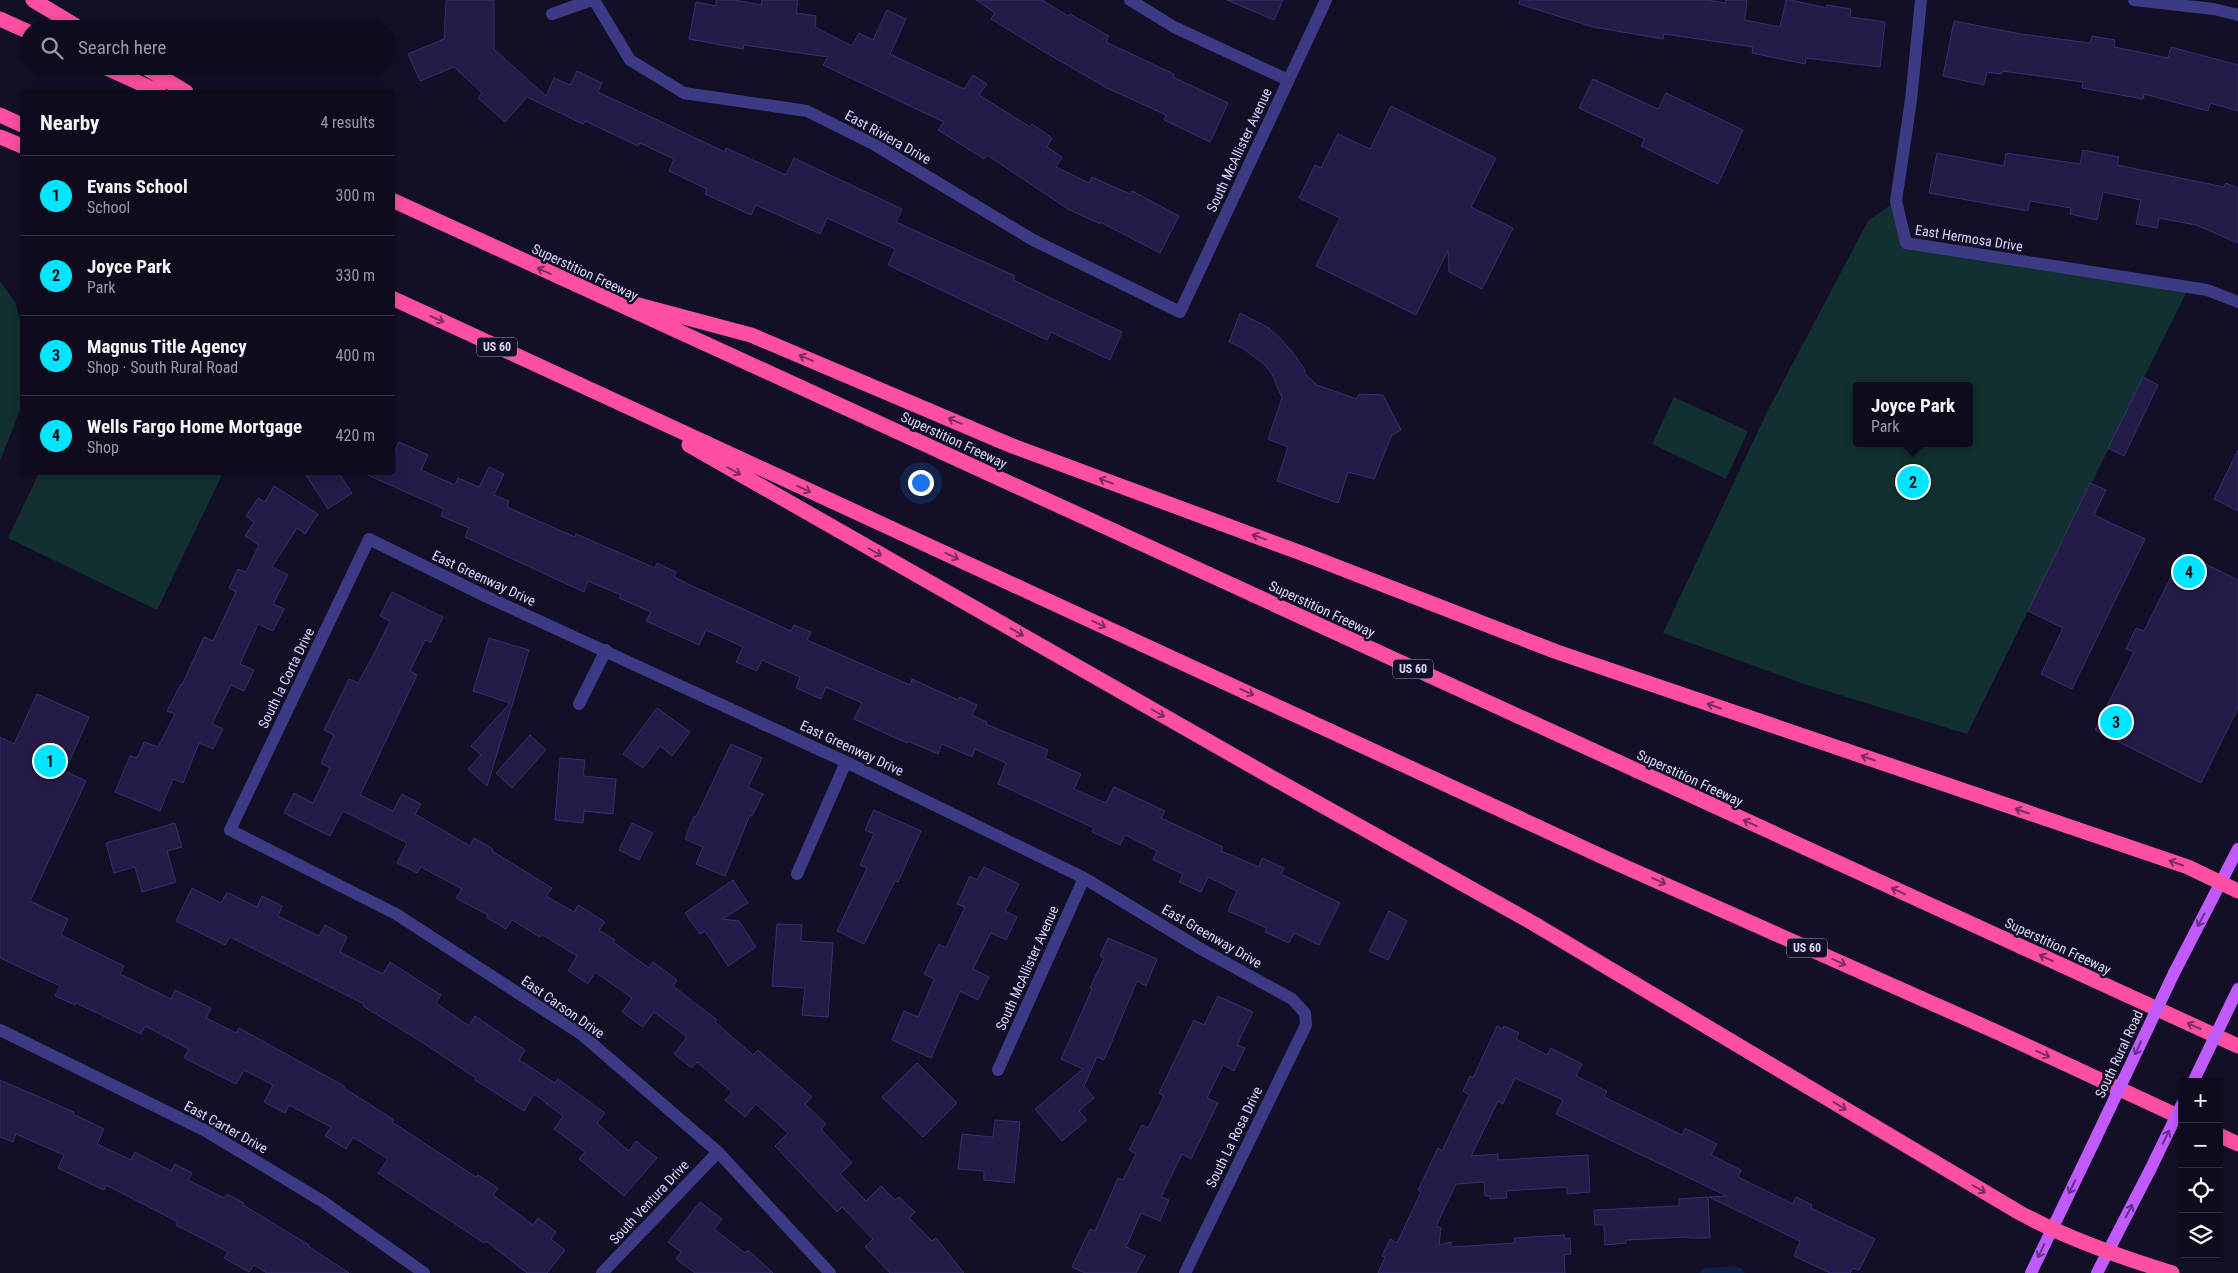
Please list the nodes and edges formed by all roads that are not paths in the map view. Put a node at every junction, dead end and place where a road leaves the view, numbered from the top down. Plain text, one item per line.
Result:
1 (33, 0) edge
2 (593, 0) edge
3 (1130, 0) edge
4 (1326, 0) edge
5 (1921, 0) edge
6 (2134, 0) edge
7 (552, 14) dead end
8 (2238, 15) edge
9 (0, 19) edge
10 (66, 20) edge
11 (20, 28) edge
12 (122, 75) edge
13 (158, 75) edge
14 (1288, 80) junction
15 (155, 90) edge
16 (183, 90) edge
17 (0, 114) edge
18 (20, 124) edge
19 (0, 137) edge
20 (20, 145) edge
21 (395, 201) edge
22 (589, 291) junction
23 (395, 299) edge
24 (2238, 302) edge
25 (1180, 312) joint
26 (601, 395) junction
27 (369, 539) joint
28 (606, 650) junction
29 (579, 704) dead end
30 (846, 762) junction
31 (230, 830) joint
32 (2238, 849) edge
33 (797, 874) dead end
34 (1084, 878) junction
35 (2220, 883) junction
36 (2238, 891) edge
37 (2238, 990) edge
38 (1306, 1013) joint
39 (0, 1030) edge
40 (2238, 1046) edge
41 (998, 1070) dead end
42 (2195, 1078) edge
43 (2178, 1112) edge
44 (2178, 1116) edge
45 (2223, 1137) edge
46 (2238, 1144) edge
47 (718, 1152) junction
48 (2051, 1230) junction
49 (2109, 1251) junction
50 (423, 1273) edge
51 (602, 1273) edge
52 (830, 1273) edge
53 (1185, 1273) edge
54 (2031, 1273) edge
55 (2097, 1273) edge
56 (2172, 1273) edge

1 - 10 highway
2 - 7 street
2 - 25 street, East Riviera Drive
3 - 14 street
4 - 14 street, South McAllister Avenue
5 - 24 street, East Hermosa Drive
6 - 8 street
9 - 11 highway
12 - 15 highway
13 - 16 highway
14 - 25 street, South McAllister Avenue
17 - 18 highway
19 - 20 highway
22 -> 21 highway, Superstition Freeway / US 60
35 -> 22 highway
40 -> 22 highway, Superstition Freeway / US 60
23 -> 26 highway, US 60
26 -> 44 highway, US 60
26 -> 48 highway
27 - 28 street, East Greenway Drive
27 - 31 street, South la Corta Drive
28 - 29 street
28 - 30 street, East Greenway Drive
30 - 33 street
30 - 34 street, East Greenway Drive
31 - 47 street, East Carson Drive
32 - 35 main road, South Rural Road
34 - 38 street, East Greenway Drive
34 - 41 street, South McAllister Avenue
35 - 36 highway
35 -> 48 main road, South Rural Road, bridge
37 - 42 main road, bridge
38 - 53 street, South La Rosa Drive
39 - 50 street, East Carter Drive
49 -> 43 main road, bridge
45 - 46 highway
47 - 51 street, South Ventura Drive
47 - 52 street, East Carson Drive
48 - 49 highway
48 -> 54 main road, South Rural Road
49 - 55 main road
49 - 56 highway

